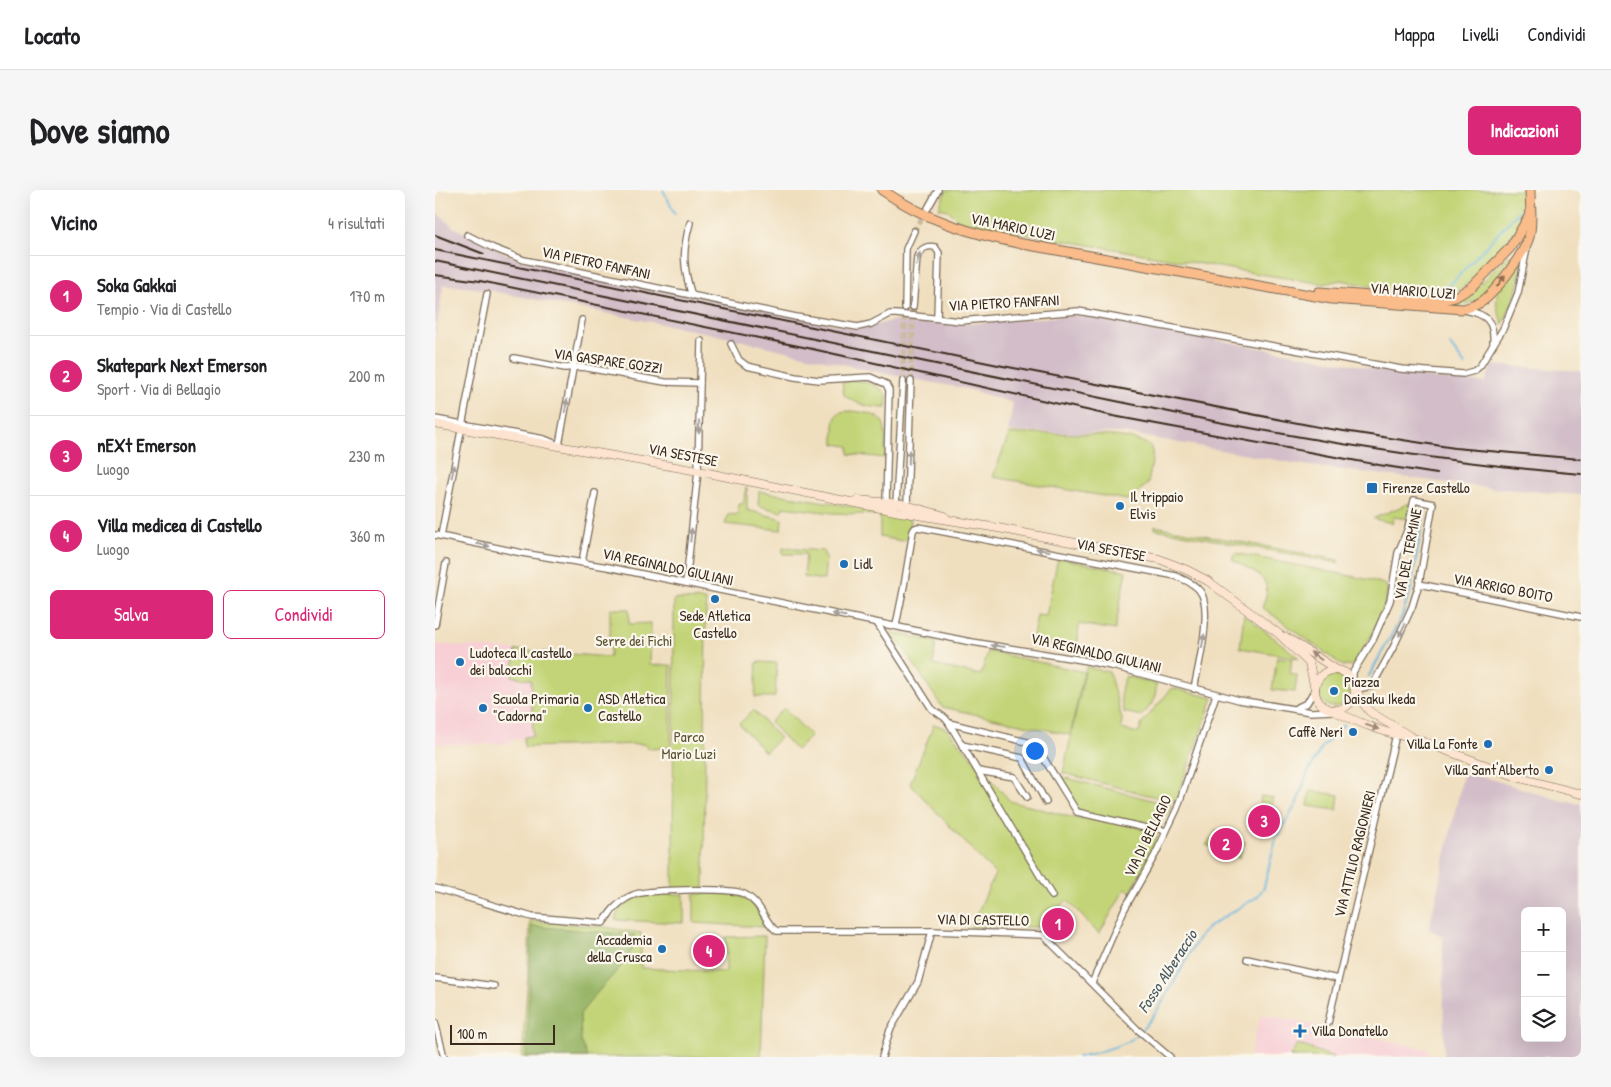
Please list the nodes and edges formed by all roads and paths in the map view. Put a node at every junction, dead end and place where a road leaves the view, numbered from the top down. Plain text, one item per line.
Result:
1 (882, 190) edge
2 (938, 190) edge
3 (1530, 190) edge
4 (928, 208) tunnel mouth
5 (1530, 215) junction
6 (690, 223) dead end
7 (914, 231) tunnel mouth
8 (467, 235) dead end
9 (1529, 239) junction
10 (1521, 252) junction
11 (1503, 255) junction
12 (1524, 262) junction
13 (1294, 292) junction
14 (487, 294) dead end
15 (691, 296) junction
16 (913, 306) tunnel mouth
17 (905, 308) tunnel mouth
18 (1463, 309) junction
19 (937, 318) junction
20 (582, 320) dead end
21 (701, 341) dead end
22 (731, 344) dead end
23 (1493, 345) junction
24 (514, 358) dead end
25 (573, 368) junction
26 (903, 381) tunnel mouth
27 (911, 381) tunnel mouth
28 (700, 383) junction
29 (435, 419) edge
30 (435, 424) edge
31 (462, 426) junction
32 (559, 445) junction
33 (698, 471) junction
34 (595, 493) dead end
35 (802, 493) junction
36 (886, 503) junction
37 (901, 505) junction
38 (868, 506) junction
39 (933, 518) junction
40 (974, 525) junction
41 (438, 535) edge
42 (582, 562) junction
43 (446, 563) dead end
44 (686, 583) junction
45 (1419, 584) junction
46 (1581, 617) edge
47 (877, 622) junction
48 (435, 624) edge
49 (896, 625) junction
50 (1279, 634) junction
51 (1337, 670) junction
52 (1354, 682) junction
53 (1194, 688) junction
54 (1315, 689) junction
55 (1216, 695) junction
56 (1291, 708) junction
57 (1333, 711) junction
58 (949, 723) junction
59 (1396, 735) junction
60 (1413, 738) junction
61 (962, 745) junction
62 (978, 771) junction
63 (1581, 794) edge
64 (1027, 797) dead end
65 (1046, 802) dead end
66 (1165, 831) junction
67 (435, 888) edge
68 (1051, 896) dead end
69 (932, 931) junction
70 (1247, 959) dead end
71 (435, 978) edge
72 (1338, 979) junction
73 (1092, 983) junction
74 (494, 986) dead end
75 (435, 1022) edge
76 (1328, 1023) dead end
77 (444, 1057) edge
78 (882, 1057) edge
79 (1170, 1057) edge

1 - 13 main road, VIA MARIO LUZI
2 - 4 street
3 - 5 main road
5 - 9 main road, VIA MARIO LUZI
5 - 11 main road, VIA MARIO LUZI
6 - 15 street
7 - 17 street
8 - 15 street, VIA PIETRO FANFANI
9 - 10 main road, VIA MARIO LUZI
9 - 12 street
10 - 11 street
10 - 12 street
18 -> 10 main road, VIA MARIO LUZI
11 - 13 main road, VIA MARIO LUZI
12 - 23 street
13 - 18 main road, VIA MARIO LUZI
14 - 31 street
15 - 19 street, VIA PIETRO FANFANI
16 -> 19 street
18 - 23 street
19 - 23 street, VIA PIETRO FANFANI
20 - 25 street
21 - 28 street
22 - 36 street
24 - 25 street, VIA GASPARE GOZZI
25 - 28 street, VIA GASPARE GOZZI
32 -> 25 street
26 - 37 street
37 -> 27 street
28 -> 33 street
29 - 31 street, VIA SESTESE
30 - 31 main road, VIA SESTESE
31 - 32 main road, VIA SESTESE
41 -> 31 street
32 - 33 main road, VIA SESTESE
33 - 35 main road, VIA SESTESE
44 -> 33 street
34 - 42 street
35 - 36 main road, VIA SESTESE
35 - 38 main road, VIA SESTESE
36 - 37 main road, VIA SESTESE
37 - 38 street
37 - 39 street
37 - 40 main road, VIA SESTESE
38 - 39 main road, VIA SESTESE
39 - 40 main road, VIA SESTESE
40 - 50 main road, VIA SESTESE
41 -> 42 street, VIA REGINALDO GIULIANI
42 - 44 street, VIA REGINALDO GIULIANI
43 - 48 street
47 -> 44 street, VIA REGINALDO GIULIANI
45 - 46 street, VIA ARRIGO BOITO
45 -> 52 street, VIA DEL TERMINE
45 - 52 street, VIA DEL TERMINE
47 - 49 street, VIA REGINALDO GIULIANI
47 - 58 street
53 -> 49 street, VIA REGINALDO GIULIANI
53 -> 49 street, VIA SESTESE
51 -> 50 main road, VIA SESTESE
50 - 54 main road, VIA SESTESE
51 - 52 main road
51 - 54 main road
52 - 57 main road
52 - 60 main road
53 - 55 street, VIA REGINALDO GIULIANI
54 - 56 street
54 - 57 main road
55 - 56 street, VIA REGINALDO GIULIANI
55 - 66 street, VIA DI BELLAGIO
56 - 57 street, VIA REGINALDO GIULIANI
57 -> 59 main road
58 - 61 street
58 - 66 street
59 - 60 main road
59 - 72 street, VIA ATTILIO RAGIONIERI
60 - 63 main road
61 - 62 street
61 - 65 street
62 - 64 street
62 - 68 street
66 - 73 street, VIA DI BELLAGIO
67 - 69 street, VIA DI CASTELLO
69 - 73 street, VIA DI CASTELLO
69 - 78 street
70 - 72 street
71 - 74 street
72 - 76 street, VIA ATTILIO RAGIONIERI
73 - 79 street, VIA DI CASTELLO
75 - 77 street

